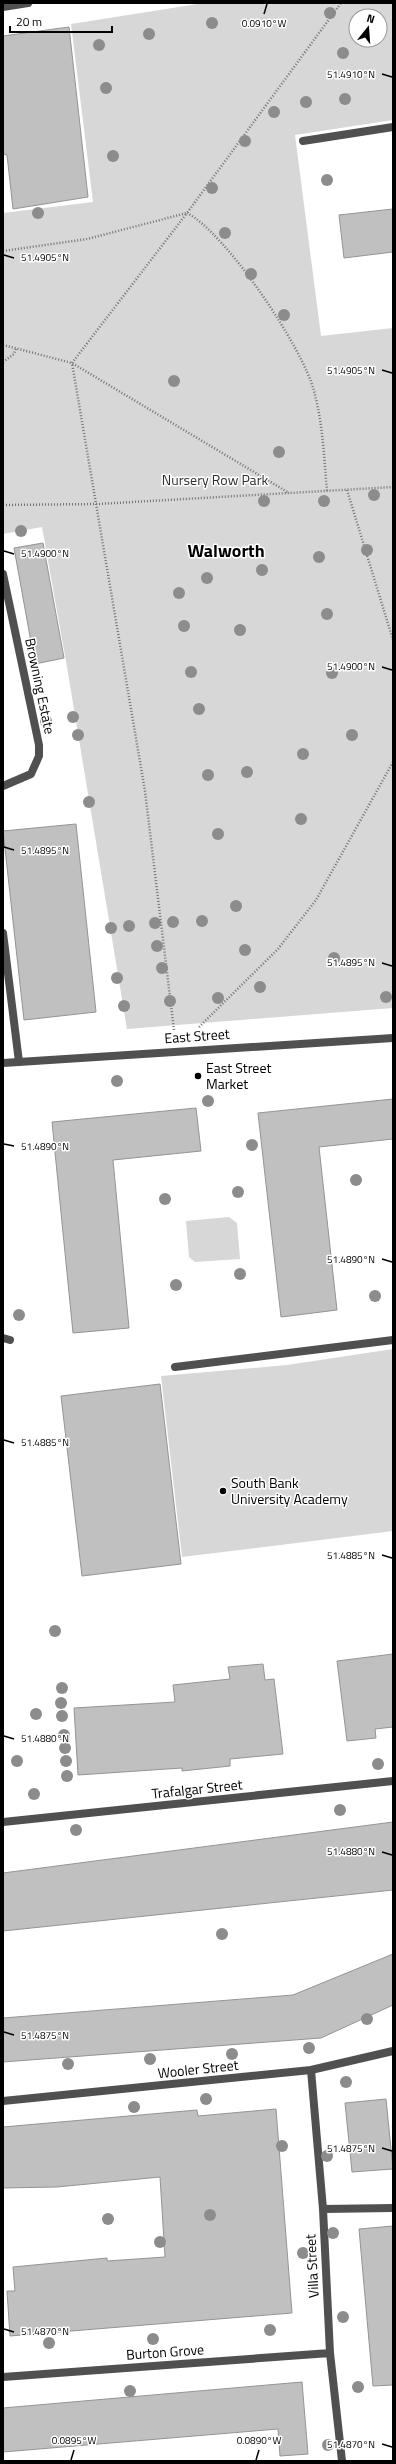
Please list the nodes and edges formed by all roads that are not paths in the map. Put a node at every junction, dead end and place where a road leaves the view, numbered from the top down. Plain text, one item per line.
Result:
1 (28, 3) edge
2 (3, 6) edge
3 (393, 127) edge
4 (303, 141) dead end
5 (3, 574) edge
6 (3, 786) edge
7 (3, 933) edge
8 (393, 1038) edge
9 (19, 1062) junction
10 (3, 1063) edge
11 (393, 1340) edge
12 (175, 1367) dead end
13 (393, 1781) edge
14 (3, 1822) edge
15 (393, 2051) edge
16 (311, 2070) junction
17 (3, 2101) edge
18 (393, 2208) edge
19 (323, 2209) junction
20 (330, 2353) junction
21 (3, 2376) edge
22 (342, 2461) edge

1 - 2 street
3 - 4 street
5 - 6 street, Browning Estate
7 - 9 street
8 - 9 street, East Street
9 - 10 street, East Street
11 - 12 street
13 - 14 street, Trafalgar Street
15 - 16 street, Wooler Street
16 - 17 street, Wooler Street
16 - 19 street, Villa Street
18 - 19 street
19 - 20 street, Villa Street
20 - 21 street, Burton Grove
20 - 22 street, Villa Street

